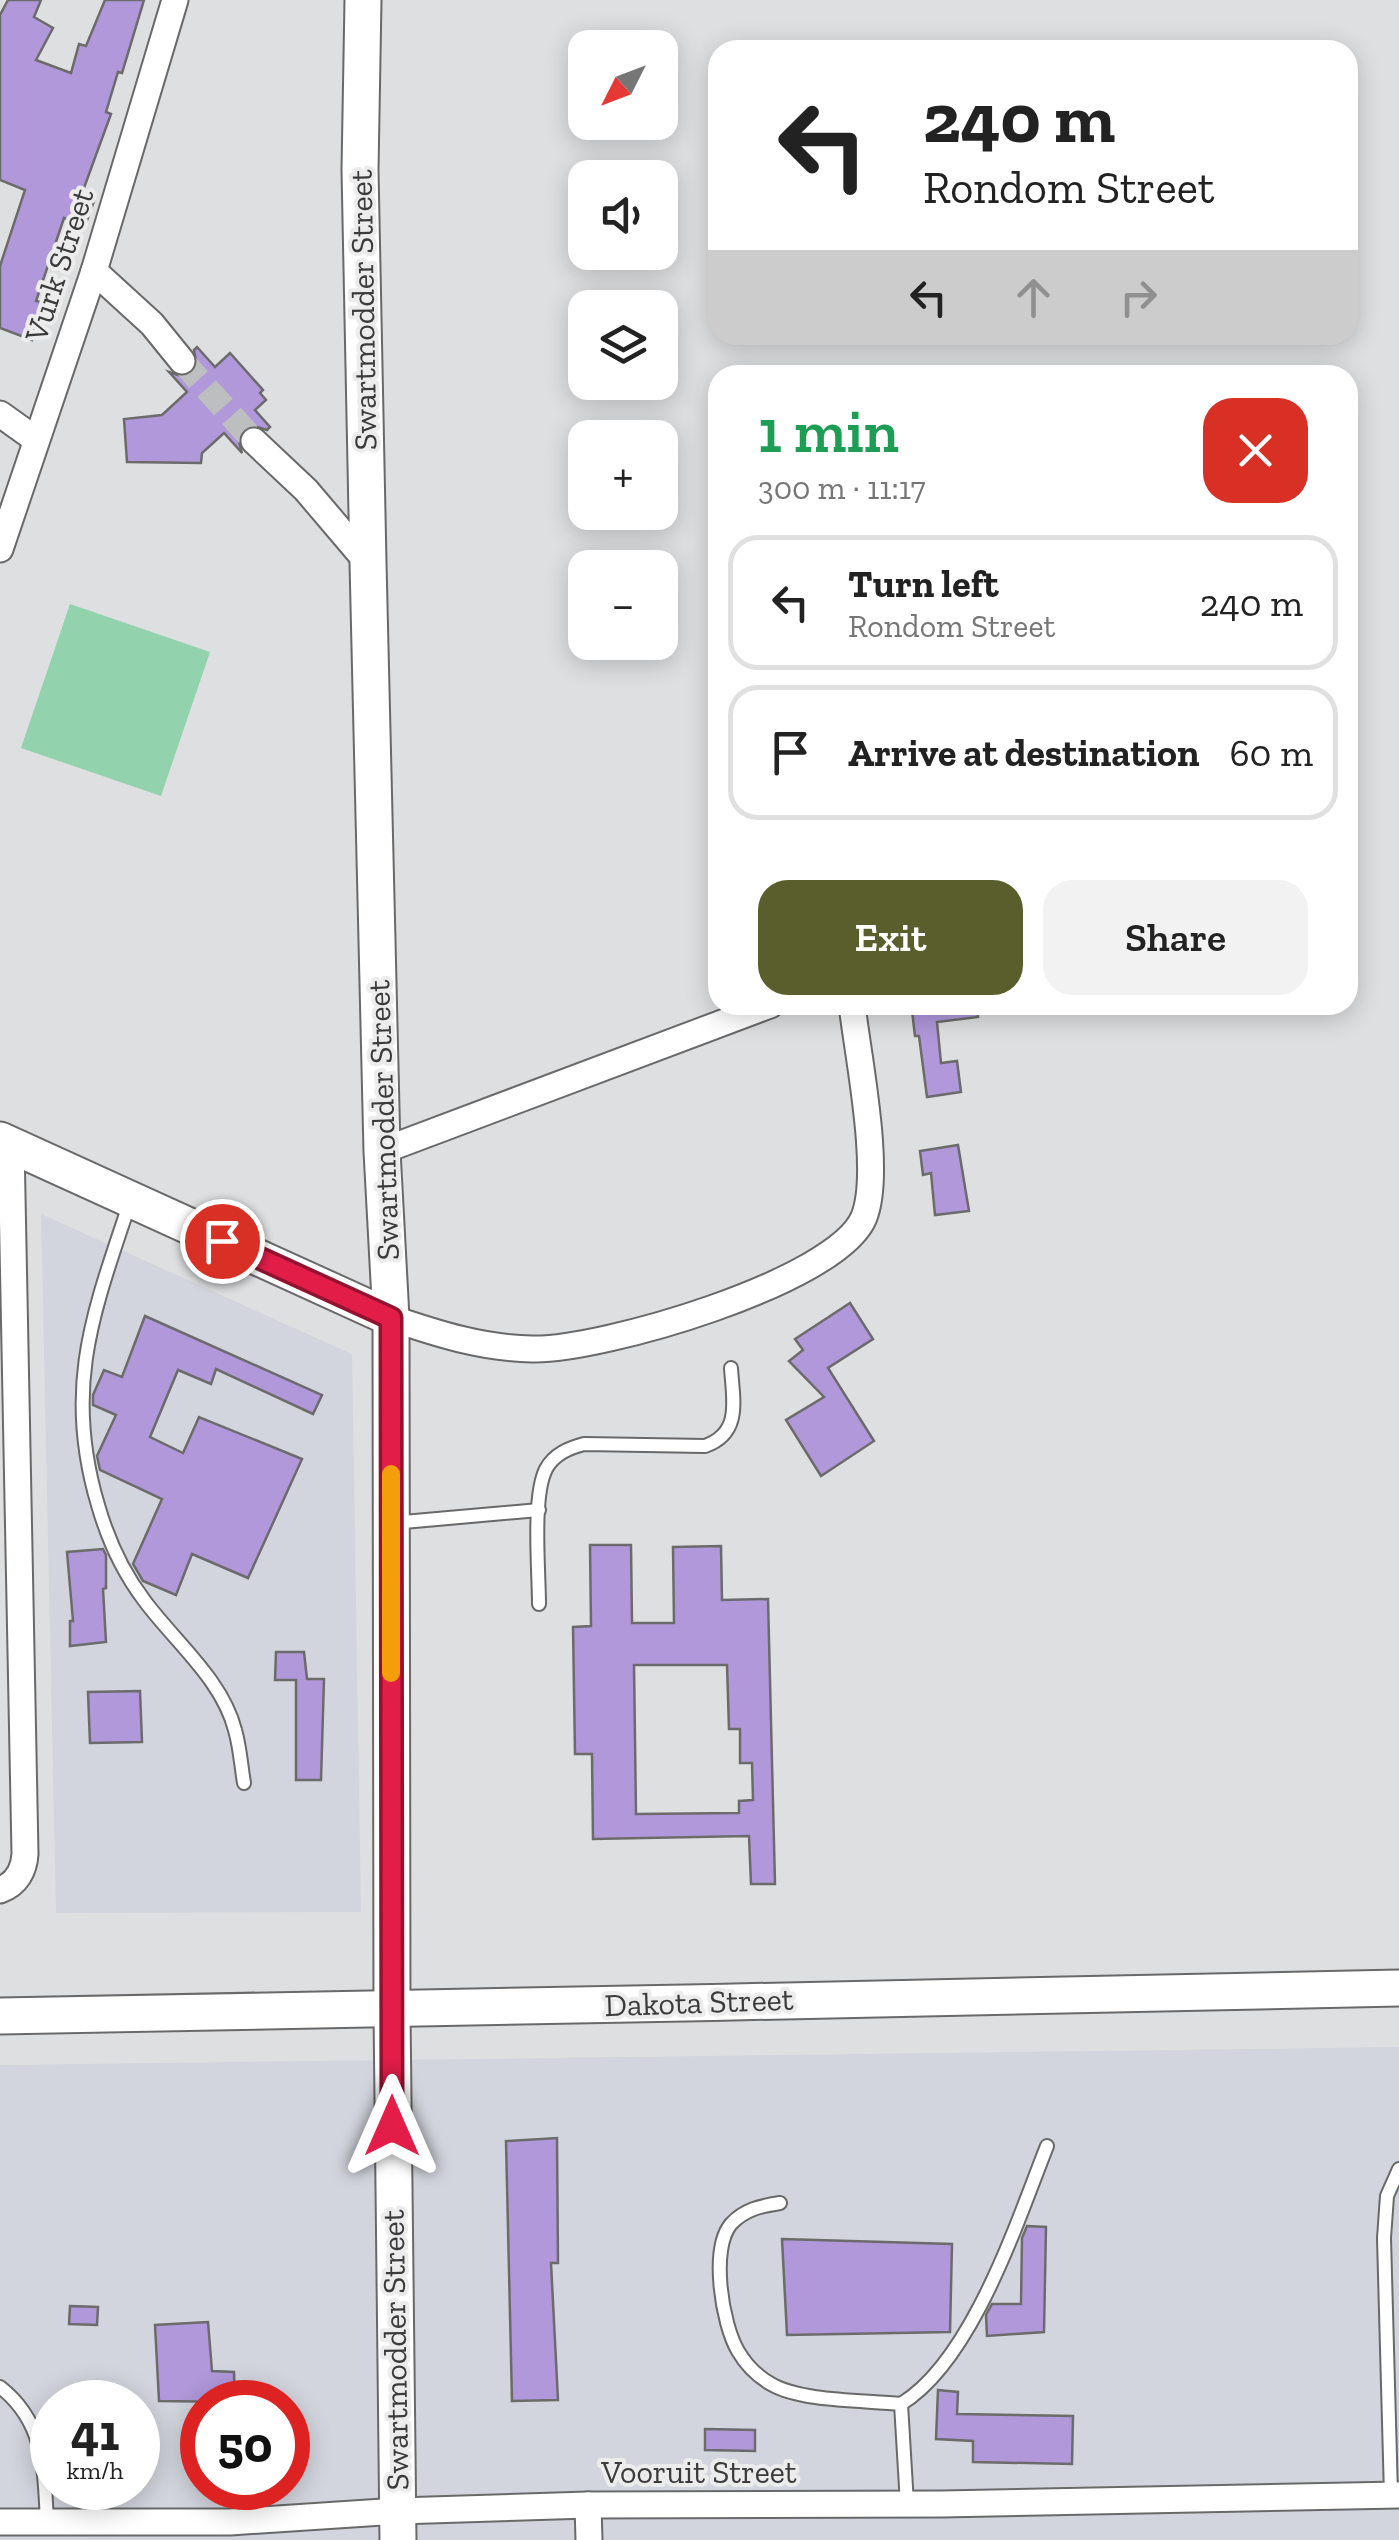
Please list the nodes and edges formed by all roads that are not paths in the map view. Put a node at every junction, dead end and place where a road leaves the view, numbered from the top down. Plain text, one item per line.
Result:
1 (175, 0) edge
2 (363, 0) edge
3 (94, 271) junction
4 (182, 361) tunnel mouth
5 (0, 414) edge
6 (35, 439) junction
7 (254, 442) tunnel mouth
8 (0, 549) edge
9 (368, 563) junction
10 (743, 1015) edge
11 (853, 1015) edge
12 (6, 1142) edge
13 (382, 1151) junction
14 (130, 1200) junction
15 (387, 1256) junction
16 (314, 1282) junction
17 (391, 1318) junction
18 (731, 1368) dead end
19 (539, 1510) junction
20 (391, 1523) junction
21 (539, 1604) dead end
22 (244, 1782) dead end
23 (0, 1890) edge
24 (1399, 1988) edge
25 (392, 2012) junction
26 (0, 2016) edge
27 (1046, 2146) dead end
28 (1399, 2169) edge
29 (780, 2203) dead end
30 (0, 2388) edge
31 (901, 2404) junction
32 (1395, 2495) edge
33 (907, 2504) junction
34 (588, 2505) junction
35 (47, 2521) junction
36 (0, 2522) edge
37 (398, 2526) edge
38 (230, 2531) edge
39 (589, 2540) edge

1 - 3 street, Vurk Street
2 - 9 main road, Swartmodder Street
3 - 4 street
3 - 6 street, Vurk Street
5 - 6 street
6 - 8 street, Vurk Street
7 - 9 street
9 - 13 main road, Swartmodder Street
10 - 13 street
11 - 17 street
12 - 14 main road
12 - 23 street
13 - 15 main road, Swartmodder Street
14 - 16 main road
14 - 22 lane
15 - 16 main road
15 - 17 main road, Swartmodder Street
16 - 17 main road
17 - 20 main road, Swartmodder Street
18 - 19 lane
19 - 20 lane
19 - 21 lane
20 - 25 main road, Swartmodder Street
24 - 25 main road, Dakota Street
25 - 26 main road, Dakota Street
25 - 37 main road, Swartmodder Street
27 - 31 lane
28 - 32 lane
29 - 31 lane
30 - 35 lane
31 - 33 lane
32 - 33 street, Vooruit Street
33 - 34 street, Vooruit Street
34 - 37 street, Vooruit Street
34 - 39 street
35 - 36 street, Vooruit Street
35 - 38 street, Vooruit Street
37 - 38 street, Vooruit Street

